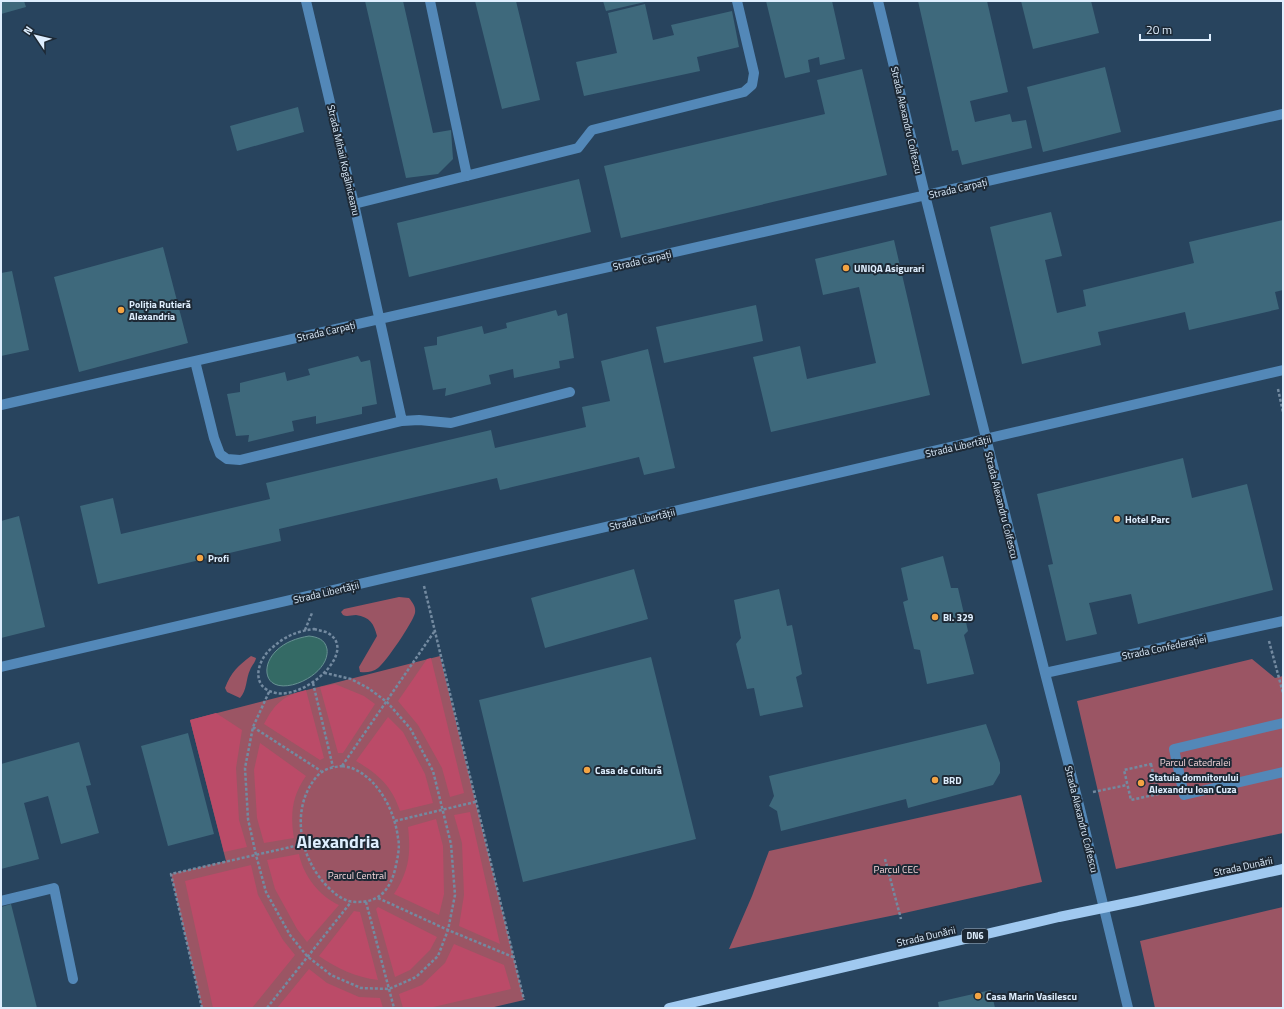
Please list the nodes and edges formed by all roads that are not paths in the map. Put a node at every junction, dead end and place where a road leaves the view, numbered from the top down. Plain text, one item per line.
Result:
1 (306, 1) edge
2 (430, 1) edge
3 (736, 1) edge
4 (878, 1) edge
5 (1283, 114) edge
6 (467, 176) junction
7 (925, 195) junction
8 (354, 204) junction
9 (380, 319) junction
10 (195, 361) junction
11 (1278, 371) edge
12 (570, 392) dead end
13 (1, 405) edge
14 (402, 421) junction
15 (986, 439) junction
16 (1283, 621) edge
17 (1, 667) edge
18 (1044, 673) junction
19 (1283, 723) edge
20 (1283, 772) edge
21 (1283, 869) edge
22 (1, 901) edge
23 (1104, 908) junction
24 (73, 979) dead end
25 (669, 1008) edge
26 (1128, 1008) edge

1 - 8 street, Strada Mihail Kogălniceanu
2 - 6 street
3 - 6 street
4 - 7 street, Strada Alexandru Colfescu
5 - 7 street, Strada Carpați
6 - 8 street
7 - 9 street, Strada Carpați
7 - 15 street, Strada Alexandru Colfescu
8 - 9 street, Strada Mihail Kogălniceanu
9 - 10 street, Strada Carpați
9 - 14 street, Strada Mihail Kogălniceanu
10 - 13 street, Strada Carpați
10 - 14 street
11 - 15 street, Strada Libertății
12 - 14 street
15 - 17 street, Strada Libertății
15 - 18 street, Strada Alexandru Colfescu
16 - 18 street, Strada Confederației
18 - 23 street, Strada Alexandru Colfescu
19 - 20 street
21 - 23 main road, Strada Dunării / DN6
22 - 24 street
23 - 25 main road, Strada Dunării / DN6
23 - 26 street, Strada Alexandru Colfescu

